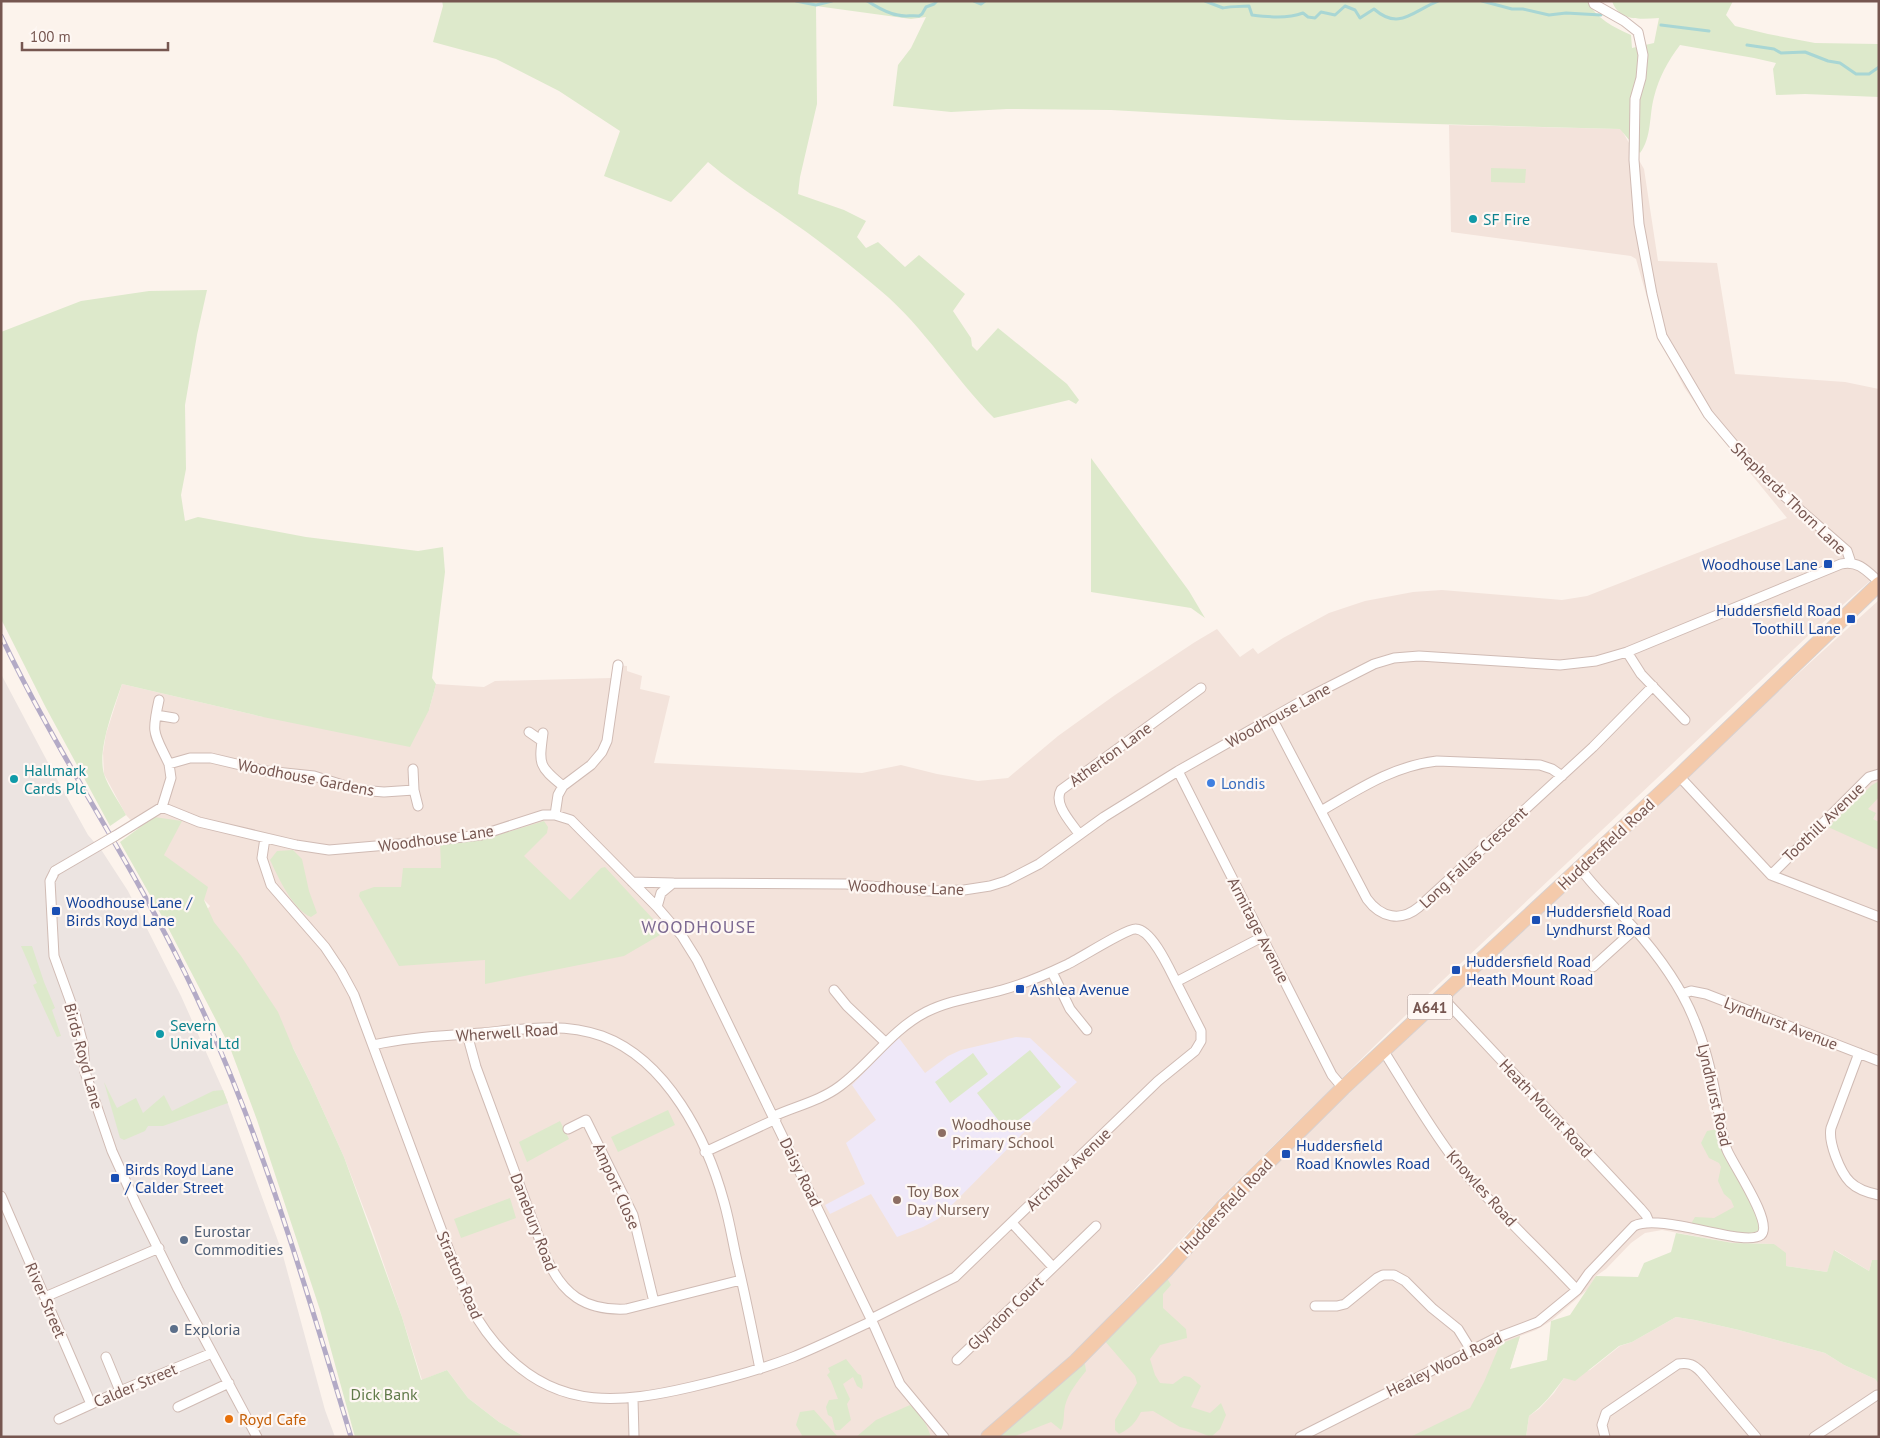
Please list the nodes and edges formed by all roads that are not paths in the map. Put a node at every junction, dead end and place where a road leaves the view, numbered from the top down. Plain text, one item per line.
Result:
1 (1593, 1) edge
2 (1851, 563) junction
3 (1879, 583) edge
4 (1627, 652) junction
5 (618, 665) dead end
6 (1653, 686) junction
7 (1201, 688) dead end
8 (159, 700) dead end
9 (156, 715) junction
10 (174, 718) dead end
11 (1272, 718) junction
12 (1686, 720) dead end
13 (529, 732) dead end
14 (169, 764) junction
15 (413, 769) dead end
16 (1178, 771) junction
17 (1879, 774) edge
18 (1562, 776) junction
19 (1679, 776) junction
20 (563, 786) junction
21 (414, 790) junction
22 (418, 806) dead end
23 (162, 807) junction
24 (1321, 811) junction
25 (555, 814) junction
26 (1079, 834) junction
27 (264, 838) junction
28 (1580, 868) junction
29 (1771, 875) junction
30 (632, 882) junction
31 (673, 883) junction
32 (657, 907) junction
33 (1879, 917) edge
34 (1635, 929) junction
35 (1262, 937) junction
36 (1593, 967) dead end
37 (1052, 972) junction
38 (1176, 982) junction
39 (834, 990) dead end
40 (1682, 994) junction
41 (1441, 996) junction
42 (1087, 1030) dead end
43 (467, 1034) junction
44 (885, 1042) junction
45 (373, 1045) junction
46 (1384, 1050) junction
47 (1859, 1053) junction
48 (1879, 1061) edge
49 (1343, 1088) junction
50 (775, 1118) junction
51 (568, 1129) dead end
52 (705, 1152) junction
53 (1879, 1195) edge
54 (1, 1196) edge
55 (1649, 1222) junction
56 (1012, 1223) junction
57 (1096, 1226) dead end
58 (159, 1248) junction
59 (1052, 1266) junction
60 (741, 1280) junction
61 (1580, 1287) junction
62 (45, 1297) junction
63 (654, 1302) junction
64 (1315, 1306) dead end
65 (872, 1320) junction
66 (1471, 1350) junction
67 (212, 1352) junction
68 (106, 1357) dead end
69 (957, 1360) dead end
70 (760, 1369) junction
71 (229, 1383) junction
72 (120, 1391) junction
73 (1877, 1395) dead end
74 (633, 1399) junction
75 (91, 1404) junction
76 (178, 1407) dead end
77 (59, 1419) dead end
78 (257, 1437) edge
79 (634, 1437) edge
80 (944, 1437) edge
81 (988, 1437) edge
82 (1300, 1437) edge
83 (1605, 1437) edge
84 (1756, 1437) edge
85 (1814, 1437) edge

1 - 2 street, Shepherds Thorn Lane
2 - 3 street
2 - 4 street, Woodhouse Lane
3 - 19 main road, Huddersfield Road / A641
4 - 6 street
4 - 11 street, Woodhouse Lane
5 - 20 street
6 - 12 street
6 - 18 street, Long Fallas Crescent
7 - 26 street, Atherton Lane
8 - 9 street
9 - 10 street
9 - 14 street
11 - 16 street, Woodhouse Lane
11 - 24 street, Long Fallas Crescent
13 - 20 street
14 - 21 street, Woodhouse Gardens
14 - 23 street
15 - 21 street
16 - 26 street, Woodhouse Lane
16 - 35 street, Armitage Avenue
17 - 29 street, Toothill Avenue
18 - 24 street
18 - 24 street, Long Fallas Crescent
19 - 28 main road, Huddersfield Road / A641
19 - 29 street
20 - 25 street
21 - 22 street
23 - 27 street, Woodhouse Lane
23 - 58 street, Birds Royd Lane, bridge
25 - 27 street, Woodhouse Lane
25 - 30 street
26 - 31 street, Woodhouse Lane
27 - 45 street, Stratton Road
28 - 34 street, Lyndhurst Road
28 - 41 main road, Huddersfield Road / A641
29 - 33 street
30 - 31 street, Woodhouse Lane
30 - 32 street
31 - 32 street
32 - 50 street, Daisy Road
34 - 36 street
34 - 40 street, Lyndhurst Road
35 - 38 street
35 - 49 street, Armitage Avenue
37 - 38 street
37 - 42 street
37 - 44 street
38 - 56 street, Archbell Avenue
39 - 44 street
40 - 47 street, Lyndhurst Avenue
40 - 55 street, Lyndhurst Road
41 - 46 main road, Huddersfield Road / A641
41 - 55 street, Heath Mount Road
43 - 45 street, Wherwell Road
43 - 52 street, Wherwell Road
43 - 63 street, Danebury Road
44 - 50 street
45 - 74 street, Stratton Road
46 - 49 main road, Huddersfield Road / A641
46 - 61 street, Knowles Road
47 - 48 street, Lyndhurst Avenue
47 - 53 street
49 - 81 main road, Huddersfield Road / A641
50 - 52 street
50 - 65 street, Daisy Road
51 - 63 street, Amport Close
52 - 60 street, Wherwell Road
54 - 62 street, River Street
55 - 61 street
56 - 59 street, Glyndon Court
56 - 65 street, Archbell Avenue
57 - 59 street, Glyndon Court
58 - 62 street
58 - 67 street, Birds Royd Lane
59 - 69 street, Glyndon Court
60 - 63 street, Danebury Road
60 - 70 street, Wherwell Road
61 - 66 street, Healey Wood Road
62 - 75 street, River Street
64 - 66 street
65 - 70 street, Stratton Road
65 - 80 street, Daisy Road
66 - 82 street, Healey Wood Road
67 - 71 street, Birds Royd Lane
67 - 72 street, Calder Street
68 - 72 street
70 - 74 street, Stratton Road
71 - 76 street
71 - 78 street, Birds Royd Lane
72 - 75 street, Calder Street
73 - 85 street
74 - 79 street
75 - 77 street, Calder Street
83 - 84 street

